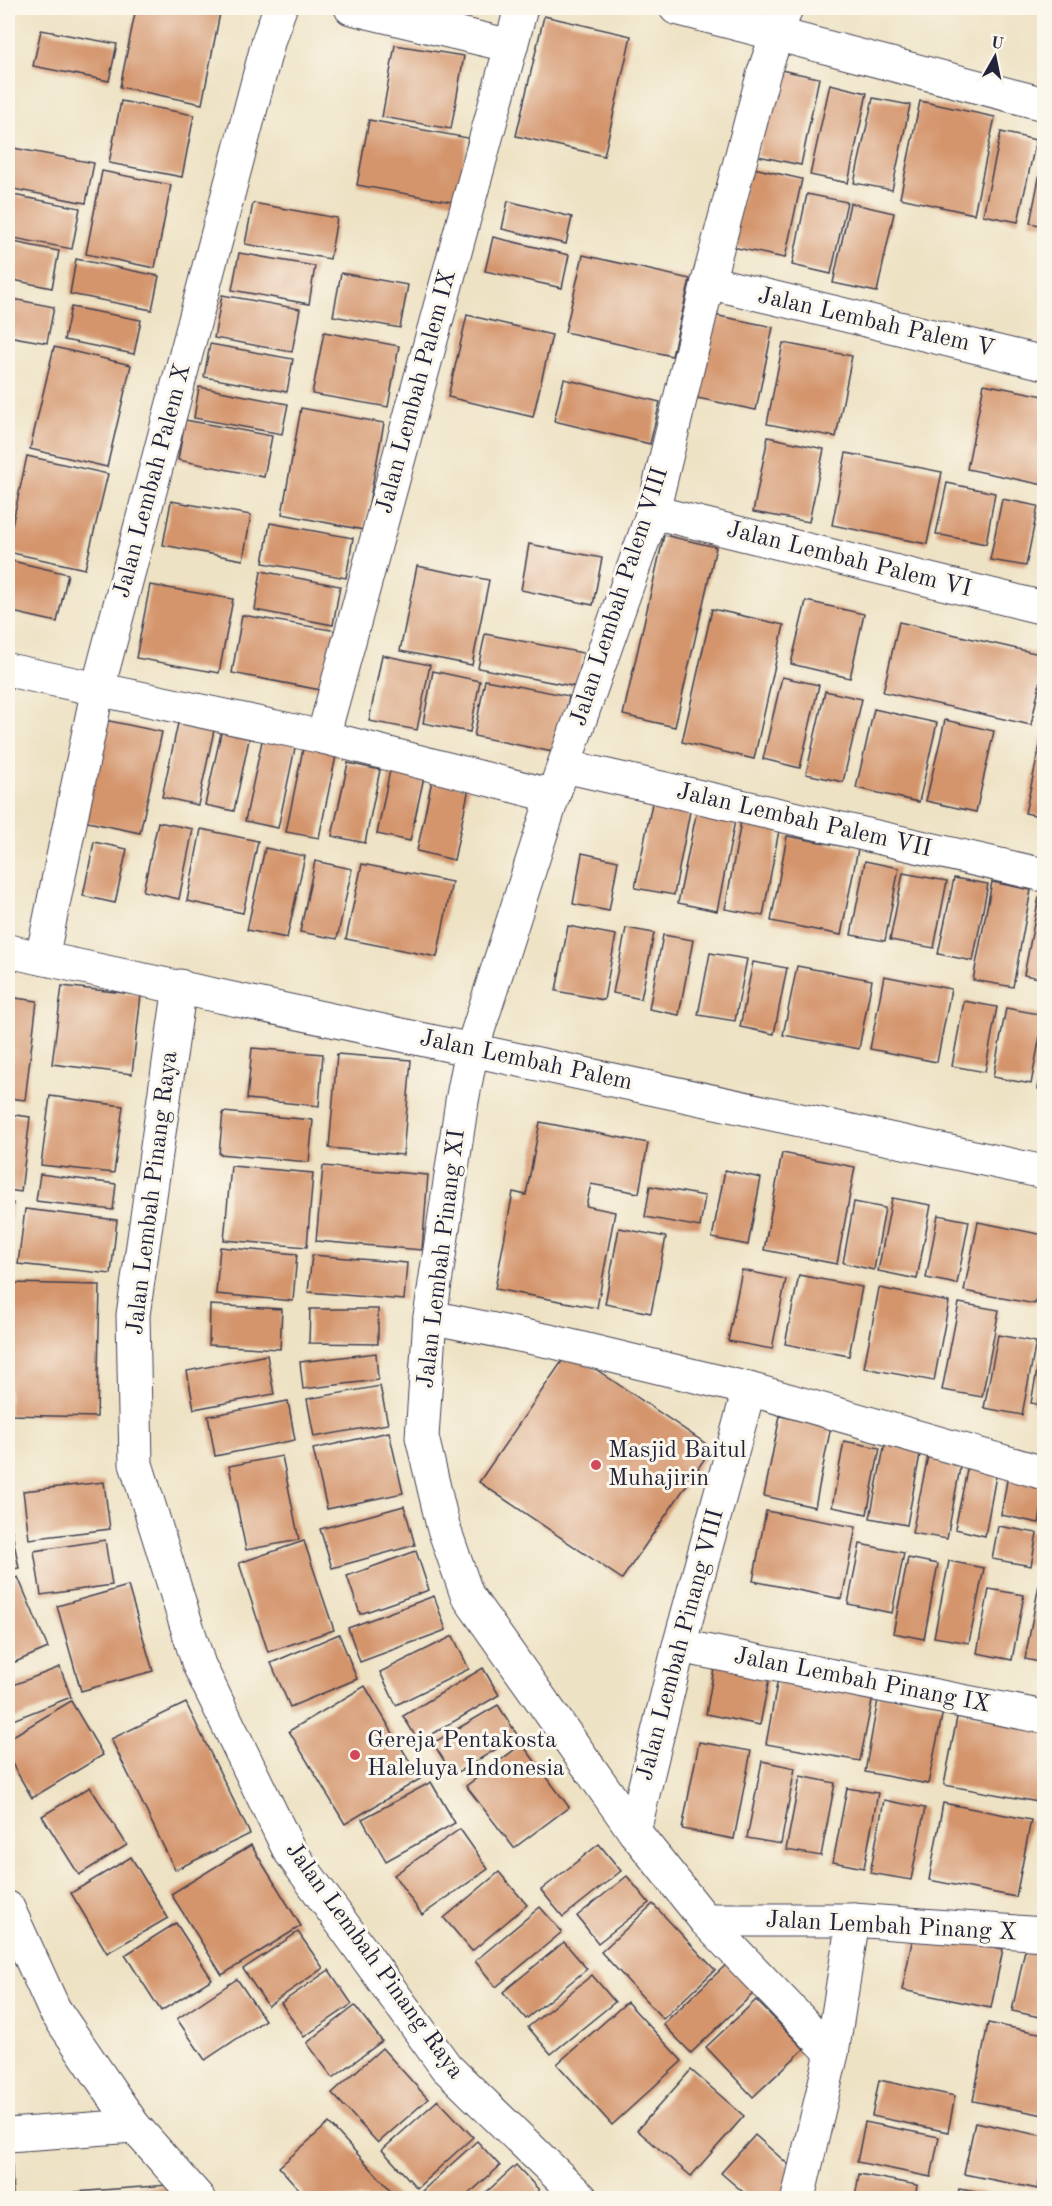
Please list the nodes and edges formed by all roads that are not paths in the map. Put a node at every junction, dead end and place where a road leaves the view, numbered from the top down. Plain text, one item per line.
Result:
1 (280, 8) edge
2 (351, 8) edge
3 (521, 8) edge
4 (676, 8) edge
5 (781, 21) edge
6 (511, 46) junction
7 (1044, 104) edge
8 (708, 282) junction
9 (1044, 363) edge
10 (653, 512) junction
11 (1044, 608) edge
12 (8, 670) edge
13 (98, 688) junction
14 (322, 737) junction
15 (559, 781) junction
16 (1044, 875) edge
17 (8, 951) edge
18 (42, 958) junction
19 (180, 986) junction
20 (472, 1049) junction
21 (1044, 1172) edge
22 (430, 1317) junction
23 (749, 1389) junction
24 (1044, 1473) edge
25 (679, 1646) junction
26 (1044, 1717) edge
27 (634, 1832) junction
28 (8, 1908) edge
29 (705, 1920) junction
30 (853, 1920) junction
31 (1043, 1929) edge
32 (832, 2053) junction
33 (134, 2126) junction
34 (8, 2135) edge
35 (198, 2199) edge
36 (581, 2199) edge
37 (798, 2199) edge

1 - 13 street, Jalan Lembah Palem X
2 - 6 street
3 - 6 street, Jalan Lembah Palem IX
4 - 5 street
5 - 7 street
5 - 8 street, Jalan Lembah Palem VIII
6 - 14 street, Jalan Lembah Palem IX
8 - 9 street, Jalan Lembah Palem V
8 - 10 street, Jalan Lembah Palem VIII
10 - 11 street, Jalan Lembah Palem VI
10 - 15 street, Jalan Lembah Palem VIII
12 - 13 street, Jalan Lembah Palem VII
13 - 14 street, Jalan Lembah Palem VII
13 - 18 street, Jalan Lembah Palem X
14 - 15 street, Jalan Lembah Palem VII
15 - 16 street, Jalan Lembah Palem VII
15 - 20 street, Jalan Lembah Palem VIII
17 - 18 street, Jalan Lembah Palem
18 - 19 street, Jalan Lembah Palem
19 - 20 street, Jalan Lembah Palem
19 - 36 street, Jalan Lembah Pinang Raya
20 - 21 street, Jalan Lembah Palem
20 - 22 street, Jalan Lembah Pinang XI
22 - 23 street
22 - 27 street, Jalan Lembah Pinang XI
23 - 24 street
23 - 25 street, Jalan Lembah Pinang VIII
25 - 26 street, Jalan Lembah Pinang IX
25 - 27 street, Jalan Lembah Pinang VIII
27 - 29 street, Jalan Lembah Pinang XI
28 - 33 street
29 - 30 street, Jalan Lembah Pinang X
29 - 32 street, Jalan Lembah Pinang XI
30 - 31 street, Jalan Lembah Pinang X
30 - 32 street
32 - 37 street
33 - 34 street
33 - 35 street

